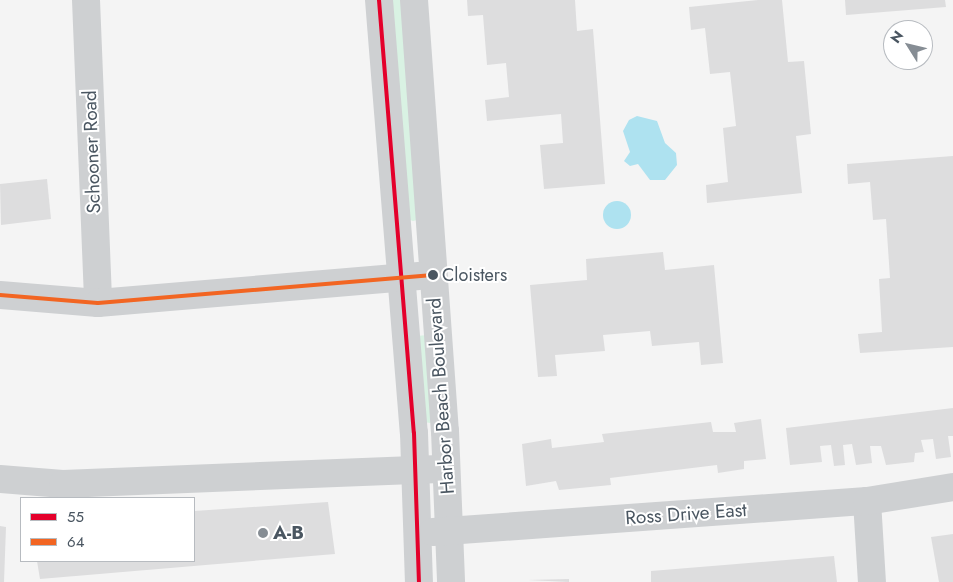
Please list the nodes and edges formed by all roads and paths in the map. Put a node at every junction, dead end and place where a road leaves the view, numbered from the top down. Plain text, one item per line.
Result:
1 (86, 0) edge
2 (379, 0) edge
3 (414, 0) edge
4 (433, 275) junction
5 (402, 278) junction
6 (0, 295) edge
7 (98, 303) junction
8 (447, 469) junction
9 (416, 470) junction
10 (0, 479) edge
11 (953, 487) edge
12 (867, 501) junction
13 (450, 531) junction
14 (419, 533) junction
15 (419, 582) edge
16 (451, 582) edge
17 (872, 582) edge

1 - 7 street, Schooner Road
2 - 5 street, Harbor Beach Boulevard
3 - 4 street, Harbor Beach Boulevard
4 - 5 street
4 - 8 street, Harbor Beach Boulevard
5 - 7 street
5 - 9 street, Harbor Beach Boulevard
6 - 7 street
8 - 9 street
8 - 13 street, Harbor Beach Boulevard
9 - 10 street
9 - 14 street, Harbor Beach Boulevard
11 - 12 street, Ross Drive East
12 - 13 street, Ross Drive East
12 - 17 street
13 - 14 street, Ross Drive East
13 - 16 street, Harbor Beach Boulevard
14 - 15 street, Harbor Beach Boulevard

